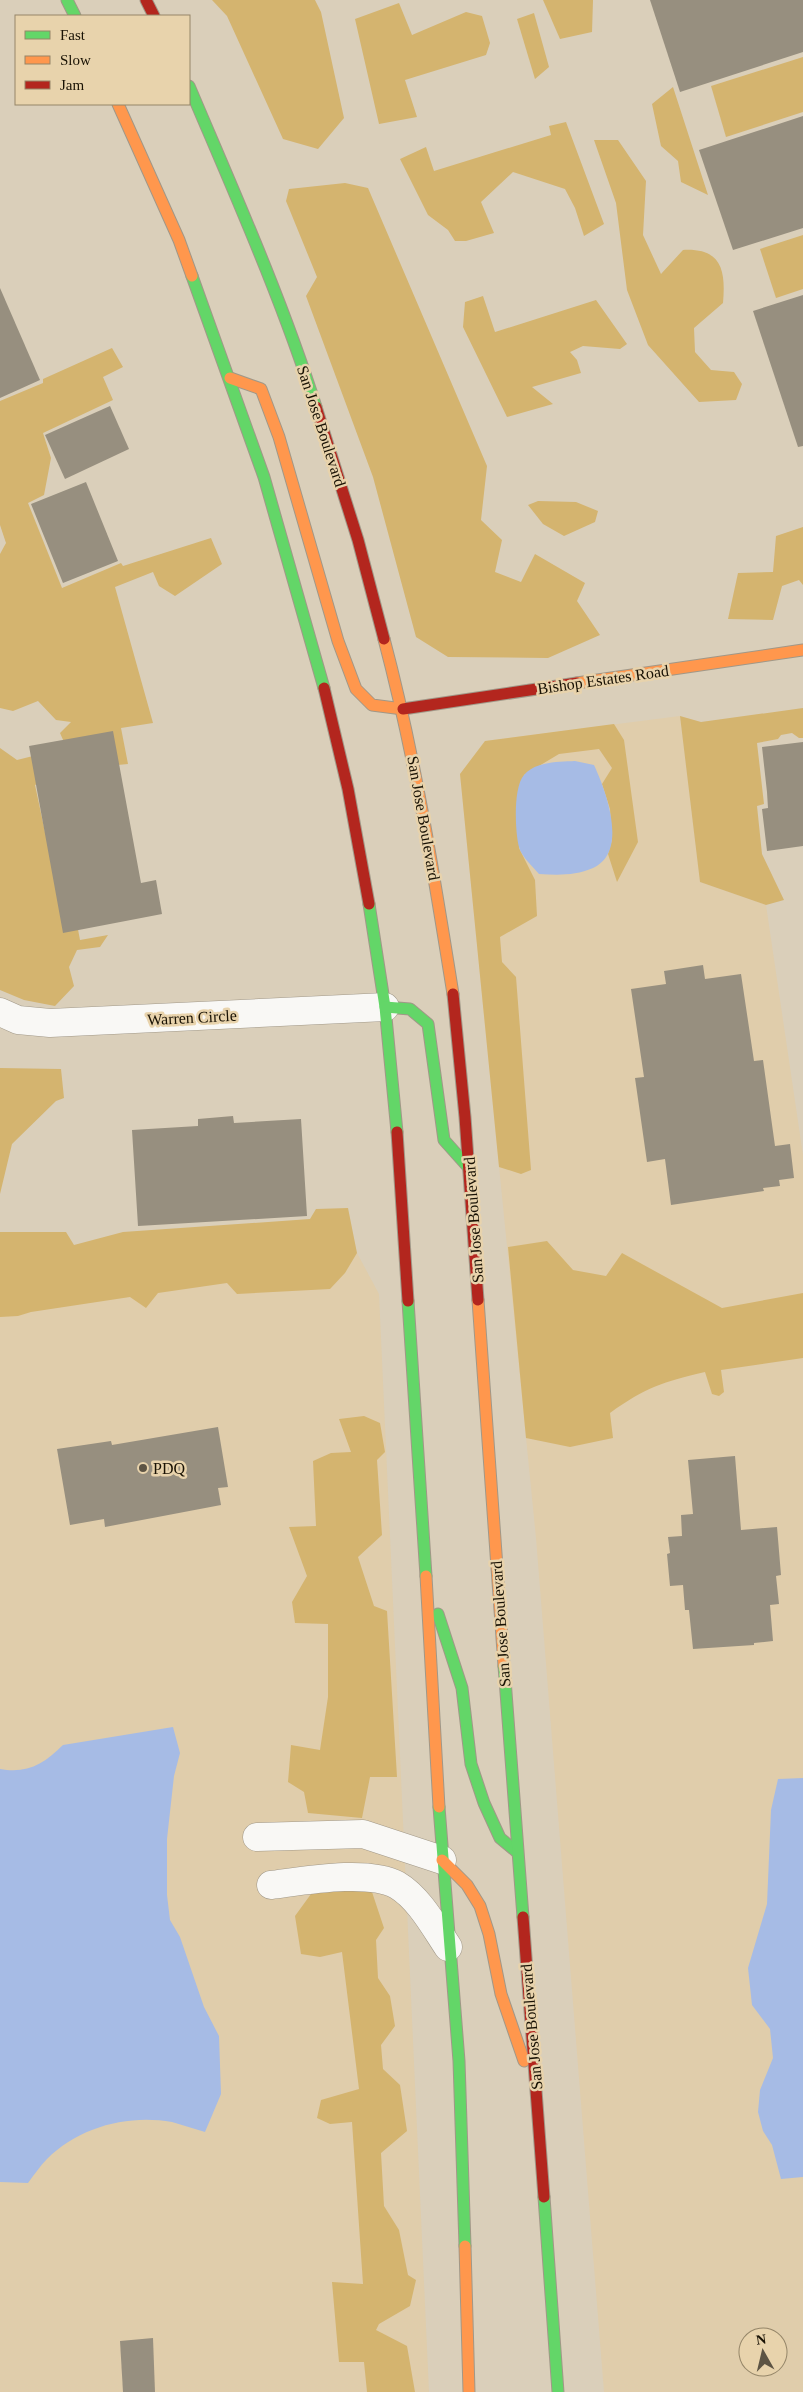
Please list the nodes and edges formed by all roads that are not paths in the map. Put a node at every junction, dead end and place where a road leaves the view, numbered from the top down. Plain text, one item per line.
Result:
1 (67, 0) edge
2 (146, 0) edge
3 (74, 15) edge
4 (154, 15) edge
5 (190, 88) edge
6 (118, 105) edge
7 (230, 378) junction
8 (803, 650) edge
9 (403, 708) junction
10 (385, 1007) junction
11 (0, 1012) edge
12 (468, 1168) junction
13 (426, 1577) junction
14 (257, 1836) dead end
15 (517, 1852) junction
16 (442, 1860) junction
17 (271, 1884) dead end
18 (448, 1947) junction
19 (537, 2098) junction
20 (469, 2392) edge
21 (558, 2392) edge

1 - 3 main road
2 - 4 main road
5 - 9 main road, San Jose Boulevard
6 - 7 main road
7 - 9 main road, Bishop Estates Road
7 - 10 main road
8 - 9 main road, Bishop Estates Road
9 - 12 main road, San Jose Boulevard
10 - 11 street, Warren Circle
10 - 12 main road
10 - 13 main road
12 - 15 main road, San Jose Boulevard
13 - 15 main road
13 - 16 main road
14 - 16 street
15 - 19 main road, San Jose Boulevard
16 - 18 main road
16 - 19 main road
17 - 18 street
18 - 20 main road
19 - 21 main road, San Jose Boulevard

